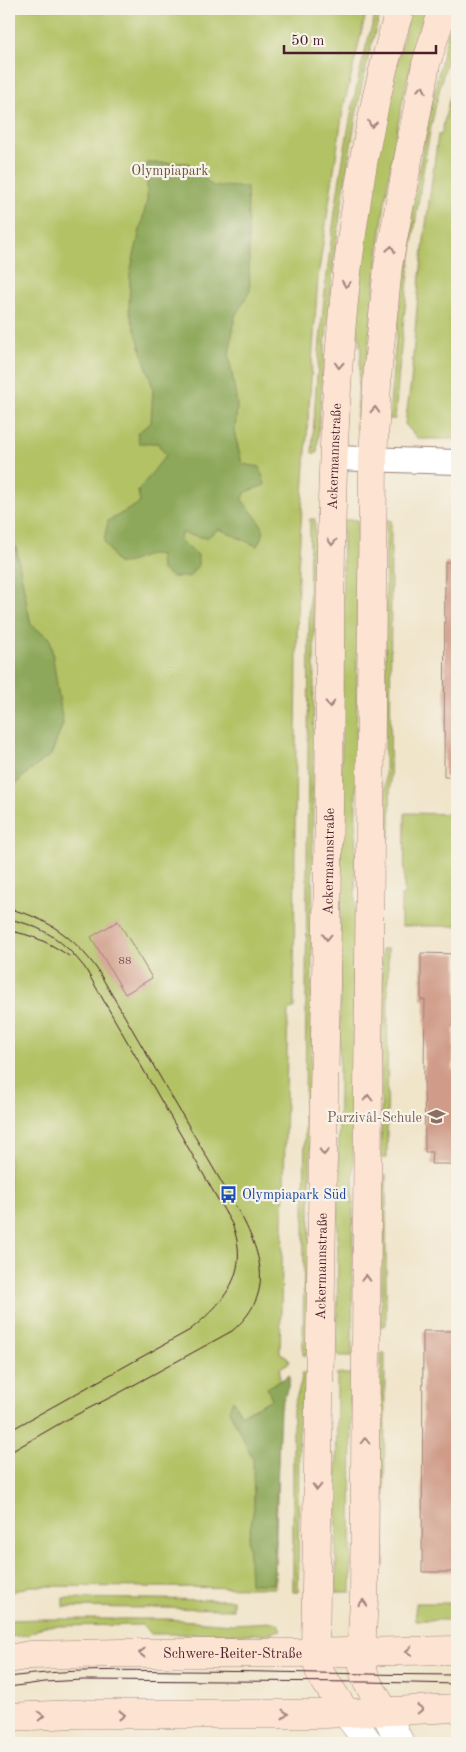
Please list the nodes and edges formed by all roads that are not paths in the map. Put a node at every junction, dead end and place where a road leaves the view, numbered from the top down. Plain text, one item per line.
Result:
1 (400, 9) edge
2 (443, 9) edge
3 (333, 458) junction
4 (373, 459) junction
5 (457, 462) edge
6 (457, 1650) edge
7 (361, 1652) junction
8 (315, 1653) junction
9 (9, 1659) edge
10 (457, 1708) edge
11 (384, 1710) junction
12 (346, 1713) junction
13 (9, 1718) edge
14 (369, 1743) edge
15 (400, 1743) edge

1 -> 3 main road, Ackermannstraße
4 -> 2 main road
3 - 4 street
3 -> 8 main road, Ackermannstraße
4 - 5 street
7 -> 4 main road
6 -> 7 main road, Schwere-Reiter-Straße
7 - 8 main road, Schwere-Reiter-Straße
7 - 11 main road
8 -> 9 main road, Schwere-Reiter-Straße
8 - 12 main road, Ackermannstraße
11 -> 10 main road
11 - 12 main road
11 - 15 street
13 -> 12 main road
12 - 14 street

